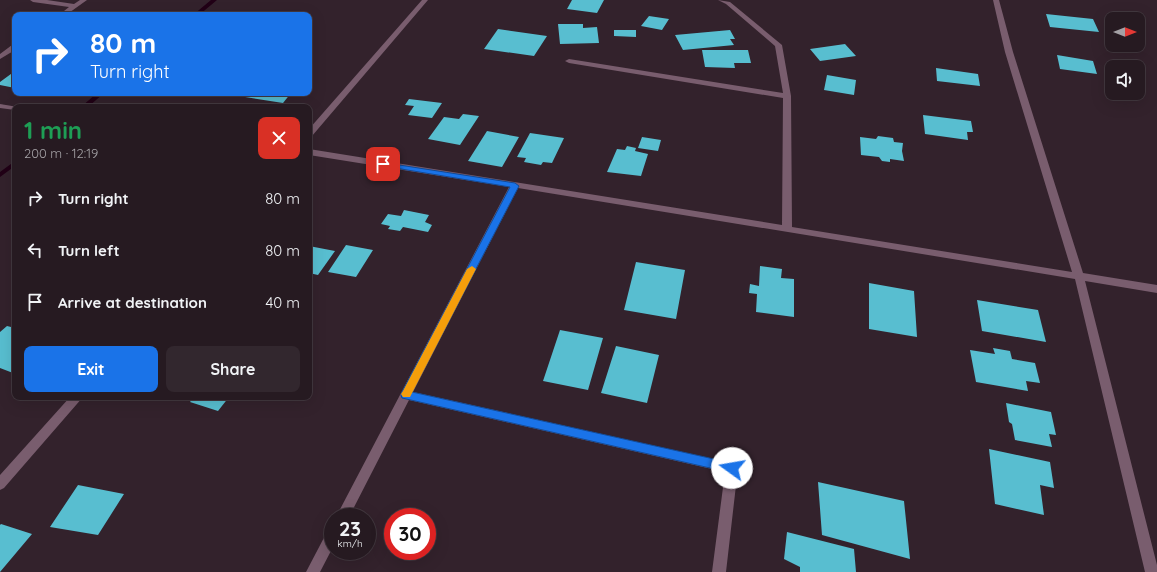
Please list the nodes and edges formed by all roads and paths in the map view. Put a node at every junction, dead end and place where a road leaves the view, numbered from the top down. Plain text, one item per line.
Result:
1 (32, 0) edge
2 (84, 0) edge
3 (425, 0) edge
4 (721, 0) edge
5 (996, 0) edge
6 (76, 6) junction
7 (67, 12) edge
8 (12, 49) edge
9 (0, 57) edge
10 (569, 61) dead end
11 (787, 96) junction
12 (0, 106) edge
13 (12, 108) edge
14 (312, 131) edge
15 (312, 152) edge
16 (515, 186) junction
17 (787, 229) junction
18 (1079, 277) junction
19 (1157, 289) edge
20 (406, 395) junction
21 (74, 400) edge
22 (0, 484) edge
23 (347, 508) edge
24 (324, 551) edge
25 (313, 572) edge
26 (719, 572) edge
27 (1152, 572) edge

1 - 6 street
2 - 6 street
3 - 14 street
4 - 11 street
5 - 18 street
6 - 7 street
8 - 9 street
10 - 11 street
11 - 17 street
12 - 13 street
15 - 16 street
16 - 17 street
16 - 20 street
17 - 18 street
18 - 19 street
18 - 27 street
20 - 23 street
20 - 26 street
21 - 22 street
24 - 25 street

